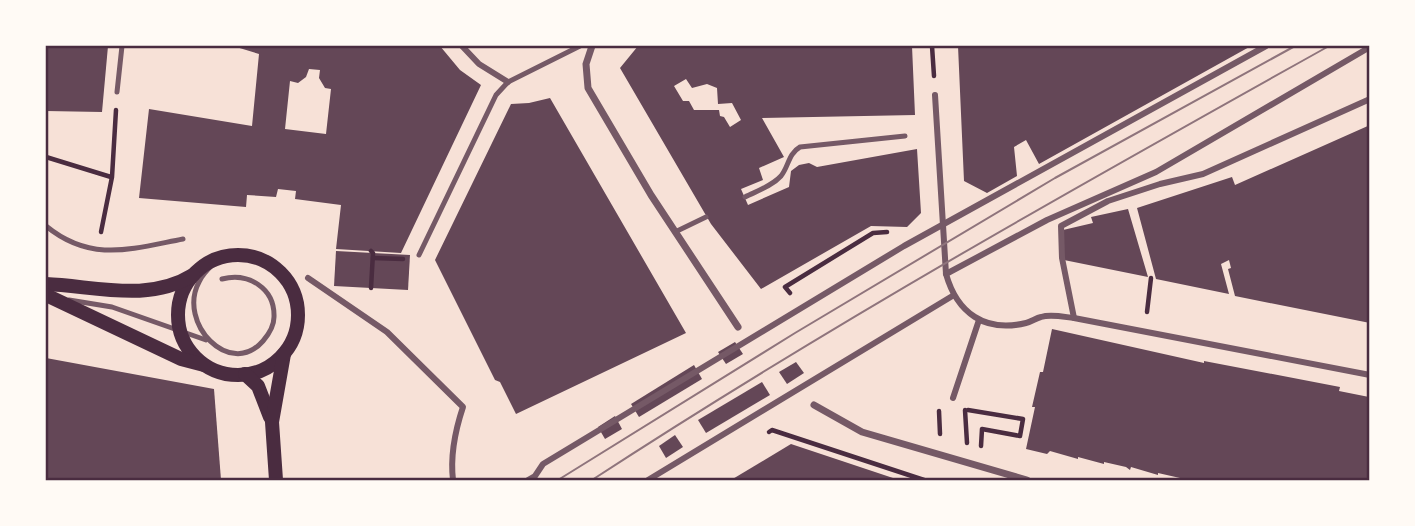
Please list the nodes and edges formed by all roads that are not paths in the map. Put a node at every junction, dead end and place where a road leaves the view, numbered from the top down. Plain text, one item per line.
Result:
1 (122, 46) edge
2 (462, 46) edge
3 (580, 46) edge
4 (592, 46) edge
5 (1266, 46) edge
6 (1370, 47) edge
7 (508, 82) junction
8 (117, 92) road end
9 (935, 95) road end
10 (1370, 99) edge
11 (905, 136) dead end
12 (745, 197) dead end
13 (706, 217) dead end
14 (943, 223) junction
15 (46, 226) edge
16 (675, 232) junction
17 (183, 239) dead end
18 (419, 255) dead end
19 (220, 257) junction
20 (194, 274) junction
21 (946, 274) junction
22 (308, 278) dead end
23 (222, 279) dead end
24 (46, 292) edge
25 (954, 295) junction
26 (1074, 318) junction
27 (979, 320) junction
28 (738, 327) dead end
29 (181, 332) junction
30 (209, 341) junction
31 (284, 354) junction
32 (206, 365) junction
33 (245, 374) junction
34 (1370, 375) edge
35 (953, 398) road end
36 (814, 404) dead end
37 (272, 422) junction
38 (276, 481) edge
39 (453, 481) edge
40 (528, 481) edge
41 (648, 481) edge
42 (1027, 481) edge

1 - 8 lane
2 - 7 street
3 - 7 lane
4 - 16 street
5 - 14 street
6 - 21 street
7 - 18 lane
9 - 14 street
10 - 26 street
11 - 12 lane
13 - 16 lane
14 - 21 street
14 - 40 street
15 - 17 lane
16 - 28 street
19 - 20 main road
19 - 30 lane
19 - 31 main road
20 - 24 main road
20 - 29 main road
21 - 25 street
22 - 39 street
23 - 30 lane
24 - 29 lane
24 - 32 main road
25 - 27 street
25 - 41 street
26 - 27 street
26 - 34 street
27 - 35 street
29 - 30 lane
29 - 32 main road
31 - 33 main road
31 - 37 main road
32 - 33 main road
33 - 37 main road
36 - 42 street
37 - 38 main road

